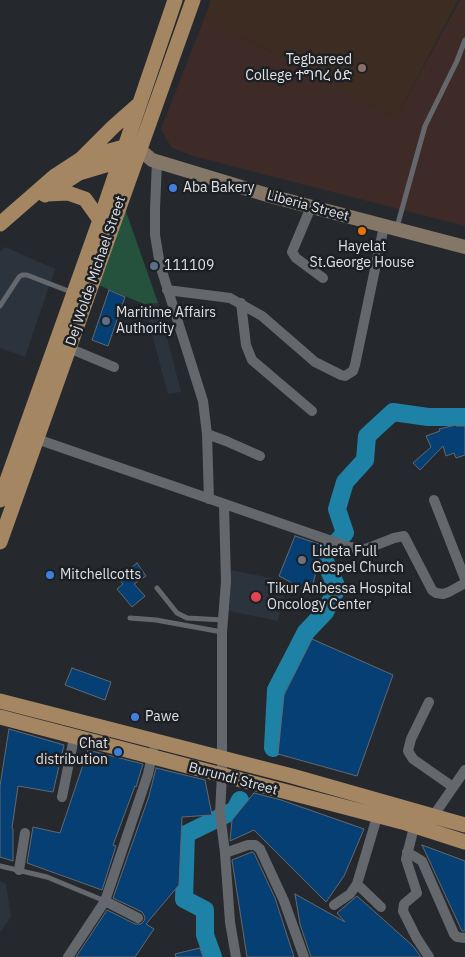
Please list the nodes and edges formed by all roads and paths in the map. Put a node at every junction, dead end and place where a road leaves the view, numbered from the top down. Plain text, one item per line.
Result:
1 (175, 0) edge
2 (189, 1) edge
3 (465, 40) edge
4 (139, 104) junction
5 (129, 155) junction
6 (81, 159) junction
7 (155, 160) junction
8 (46, 194) junction
9 (312, 207) junction
10 (106, 222) junction
11 (0, 224) edge
12 (390, 228) junction
13 (0, 237) edge
14 (465, 246) edge
15 (323, 278) dead end
16 (168, 290) junction
17 (74, 293) junction
18 (241, 304) junction
19 (0, 306) edge
20 (63, 346) junction
21 (114, 367) dead end
22 (312, 411) dead end
23 (207, 434) junction
24 (30, 437) junction
25 (260, 456) dead end
26 (4, 474) edge
27 (209, 498) junction
28 (0, 500) edge
29 (434, 500) dead end
30 (224, 505) junction
31 (0, 542) edge
32 (465, 579) edge
33 (465, 583) edge
34 (157, 588) dead end
35 (130, 618) dead end
36 (223, 620) junction
37 (222, 632) junction
38 (0, 701) edge
39 (428, 702) dead end
40 (0, 718) edge
41 (74, 738) junction
42 (156, 740) junction
43 (151, 758) junction
44 (221, 758) junction
45 (465, 770) edge
46 (222, 775) junction
47 (453, 787) junction
48 (349, 792) junction
49 (62, 797) dead end
50 (346, 808) junction
51 (434, 815) junction
52 (377, 817) junction
53 (465, 825) edge
54 (414, 827) junction
55 (24, 833) dead end
56 (465, 842) edge
57 (407, 852) junction
58 (225, 853) junction
59 (0, 866) edge
60 (19, 870) junction
61 (357, 884) junction
62 (105, 901) junction
63 (334, 906) dead end
64 (380, 907) dead end
65 (138, 918) dead end
66 (465, 938) edge
67 (68, 957) edge
68 (236, 957) edge
69 (304, 957) edge
70 (429, 957) edge

1 - 4 main road, Dej Wolde Michael Street
2 - 5 main road, Dej Wolde Michael Street
3 - 12 lane
4 - 5 main road, Dej Wolde Michael Street
4 - 6 main road
5 - 6 main road
5 - 7 street, Liberia Street
5 - 8 main road
5 - 10 main road, Dej Wolde Michael Street
6 - 11 main road
7 - 9 street, Liberia Street
7 - 16 street
8 - 10 main road
8 - 13 main road
9 - 12 street, Liberia Street
9 - 15 street
10 - 17 main road, Dej Wolde Michael Street
10 - 20 main road, Dej Wolde Michael Street
12 - 14 street, Liberia Street
12 - 18 street
16 - 18 street
16 - 23 street
17 - 19 lane
17 - 20 main road, Dej Wolde Michael Street
18 - 22 street
20 - 21 street
20 - 24 main road, Dej Wolde Michael Street
23 - 25 street
23 - 27 street
24 - 26 main road, Dej Wolde Michael Street
24 - 27 street
24 - 31 main road, Dej Wolde Michael Street
26 - 28 main road, Dej Wolde Michael Street
27 - 30 street
29 - 32 street
30 - 33 street
30 - 36 street
34 - 36 lane
35 - 37 lane
36 - 37 street
37 - 44 street
38 - 42 main road, Burundi Street
39 - 47 street
40 - 41 main road, Burundi Street
41 - 43 main road, Burundi Street
41 - 49 street
42 - 43 street
42 - 44 main road, Burundi Street
43 - 46 main road, Burundi Street
43 - 62 street
44 - 46 street
44 - 48 main road, Burundi Street
45 - 47 street
46 - 50 main road, Burundi Street
46 - 58 street
47 - 51 street
48 - 50 main road
48 - 51 main road, Burundi Street
50 - 52 main road, Burundi Street
51 - 53 main road, Burundi Street
52 - 54 main road, Burundi Street
52 - 61 street
54 - 56 main road, Burundi Street
54 - 57 street
55 - 60 street
57 - 66 street
57 - 70 street
58 - 68 street
58 - 69 street
59 - 60 lane
60 - 62 lane
61 - 63 street
61 - 64 street
62 - 65 street
62 - 67 street

